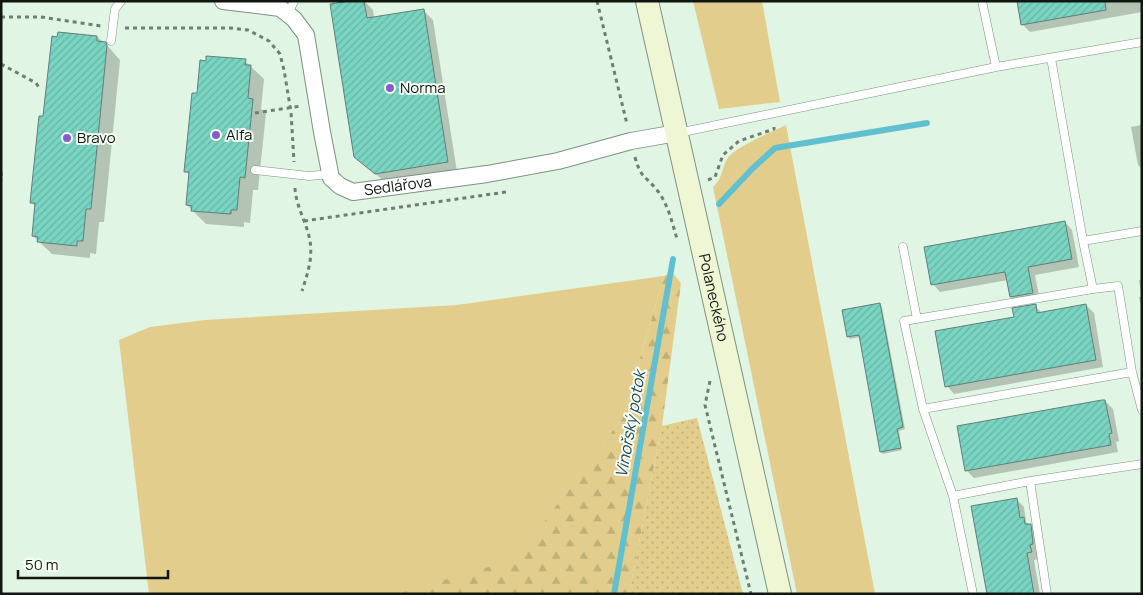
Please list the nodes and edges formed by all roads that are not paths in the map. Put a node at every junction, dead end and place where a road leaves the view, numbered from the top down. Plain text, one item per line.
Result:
1 (121, 1) edge
2 (223, 1) edge
3 (647, 1) edge
4 (982, 1) edge
5 (291, 8) edge
6 (111, 42) dead end
7 (1142, 42) edge
8 (1051, 58) junction
9 (996, 67) junction
10 (677, 133) junction
11 (255, 170) dead end
12 (331, 174) junction
13 (1142, 231) edge
14 (1083, 241) junction
15 (903, 247) dead end
16 (1093, 289) junction
17 (917, 319) junction
18 (1132, 372) junction
19 (923, 409) junction
20 (1142, 410) edge
21 (1142, 464) edge
22 (1030, 481) junction
23 (953, 496) junction
24 (780, 594) edge
25 (972, 594) edge
26 (1047, 594) edge

1 - 6 lane
2 - 5 street
3 - 10 street, Polaneckého
4 - 9 lane
5 - 12 street
7 - 8 lane
8 - 9 lane
8 - 14 lane
9 - 10 lane
10 - 12 street, Sedlářova
10 - 24 street, Polaneckého
11 - 12 lane
13 - 14 lane
14 - 16 lane
15 - 17 lane
16 - 17 lane
16 - 18 lane
17 - 19 lane
18 - 19 lane
18 - 20 lane
19 - 23 lane
21 - 22 lane
22 - 23 lane
22 - 26 lane
23 - 25 lane

